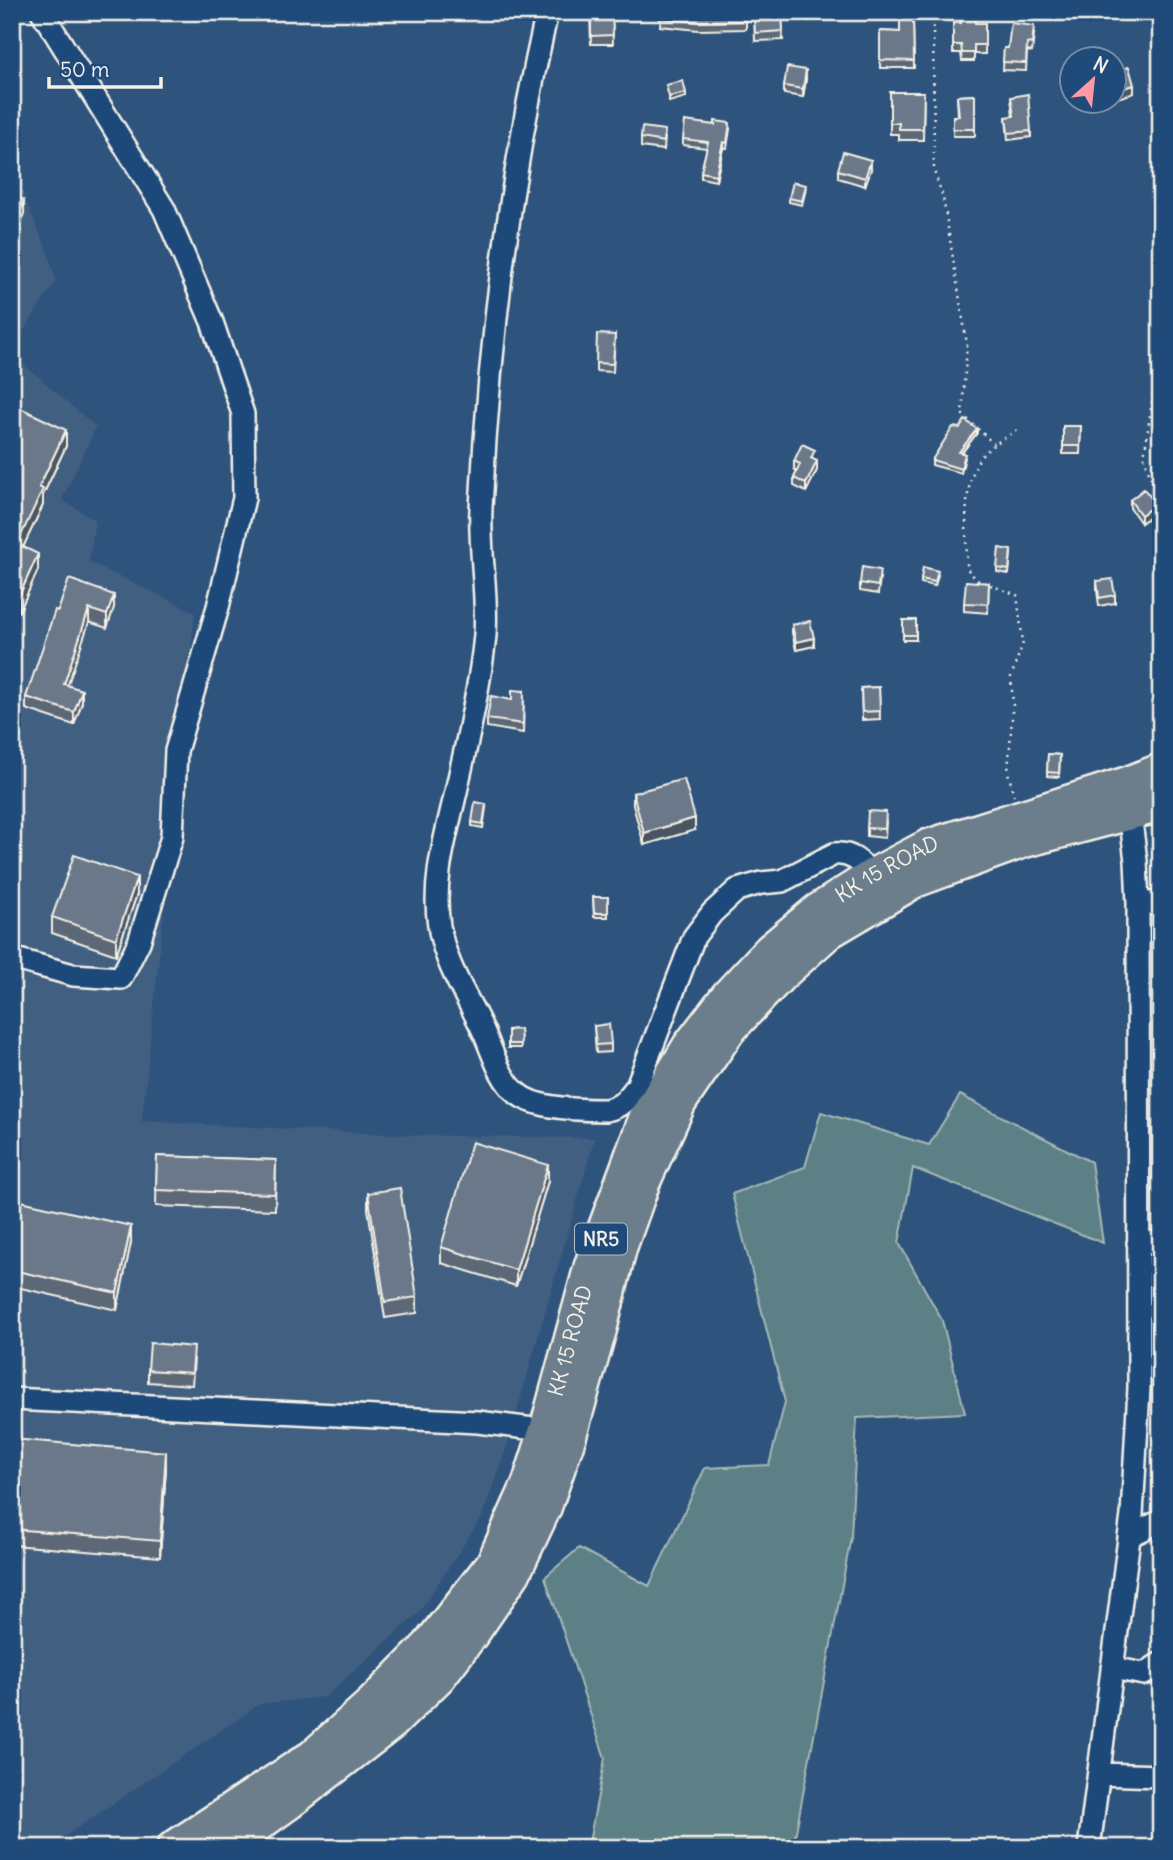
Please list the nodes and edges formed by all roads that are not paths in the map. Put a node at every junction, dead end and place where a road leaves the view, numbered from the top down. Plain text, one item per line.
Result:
1 (42, 12) edge
2 (547, 12) edge
3 (1161, 771) edge
4 (1161, 805) edge
5 (1130, 813) junction
6 (873, 875) junction
7 (1161, 902) edge
8 (1138, 904) junction
9 (12, 958) edge
10 (1161, 1242) edge
11 (1138, 1244) junction
12 (12, 1399) edge
13 (558, 1432) junction
14 (1161, 1521) edge
15 (1129, 1536) junction
16 (1161, 1663) edge
17 (1112, 1668) junction
18 (1099, 1774) junction
19 (1161, 1776) edge
20 (173, 1848) edge
21 (226, 1848) edge
22 (1089, 1848) edge

1 - 9 street
2 - 6 street
3 - 6 highway, KK 15 ROAD / NR5
4 - 5 highway, KK 15 ROAD / NR5
5 - 8 street
5 - 13 highway, KK 15 ROAD / NR5
6 - 13 highway, KK 15 ROAD / NR5
7 - 8 street
8 - 11 street
10 - 11 street
11 - 15 street
12 - 13 street
13 - 20 highway, KK 15 ROAD / NR5
13 - 21 highway, KK 15 ROAD / NR5
14 - 15 street
15 - 17 street
16 - 17 street
17 - 18 street
18 - 19 street
18 - 22 street

